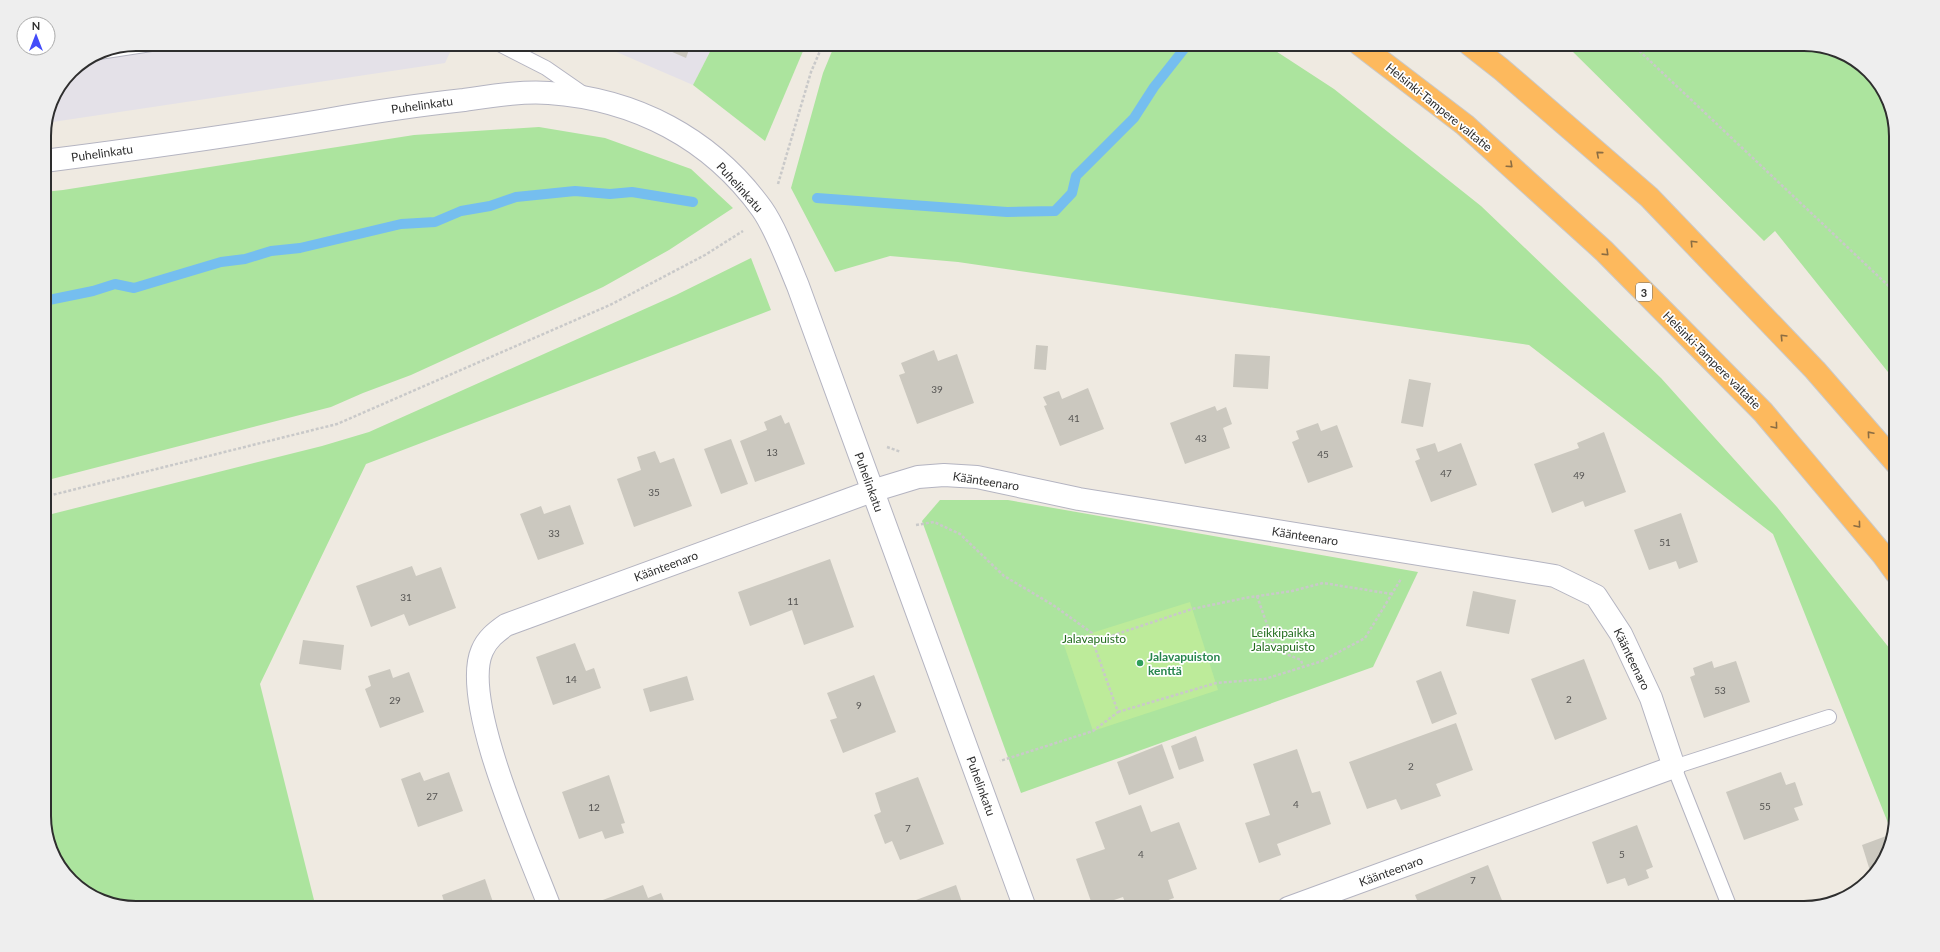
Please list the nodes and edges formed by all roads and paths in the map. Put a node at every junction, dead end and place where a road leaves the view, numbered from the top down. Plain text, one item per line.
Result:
1 (513, 51) edge
2 (820, 51) edge
3 (1368, 51) edge
4 (1478, 51) edge
5 (1639, 51) edge
6 (588, 97) junction
7 (51, 160) edge
8 (776, 190) dead end
9 (740, 234) dead end
10 (1889, 286) edge
11 (1889, 455) edge
12 (872, 491) junction
13 (51, 495) edge
14 (911, 526) dead end
15 (1417, 554) junction
16 (1889, 563) edge
17 (1392, 594) junction
18 (1257, 596) junction
19 (1093, 642) junction
20 (1303, 667) junction
21 (1118, 712) junction
22 (1829, 717) dead end
23 (1008, 758) dead end
24 (1674, 768) junction
25 (547, 901) edge
26 (1022, 901) edge
27 (1307, 901) edge
28 (1727, 901) edge

1 - 6 lane
2 - 8 path
3 -> 16 highway, Helsinki-Tampere valtatie / 3
11 -> 4 highway
5 - 10 path
6 - 7 street, Puhelinkatu
6 - 12 street, Puhelinkatu
9 - 13 path
12 - 15 street, Käänteenaro
12 - 25 street, Käänteenaro
12 - 26 street, Puhelinkatu
14 - 19 path
15 - 17 path
15 - 24 street, Käänteenaro
17 - 18 path
17 - 20 path
18 - 19 path
18 - 20 path
19 - 21 path
20 - 21 path
21 - 23 path
22 - 24 lane
24 - 27 street, Käänteenaro
24 - 28 lane, Käänteenaro

